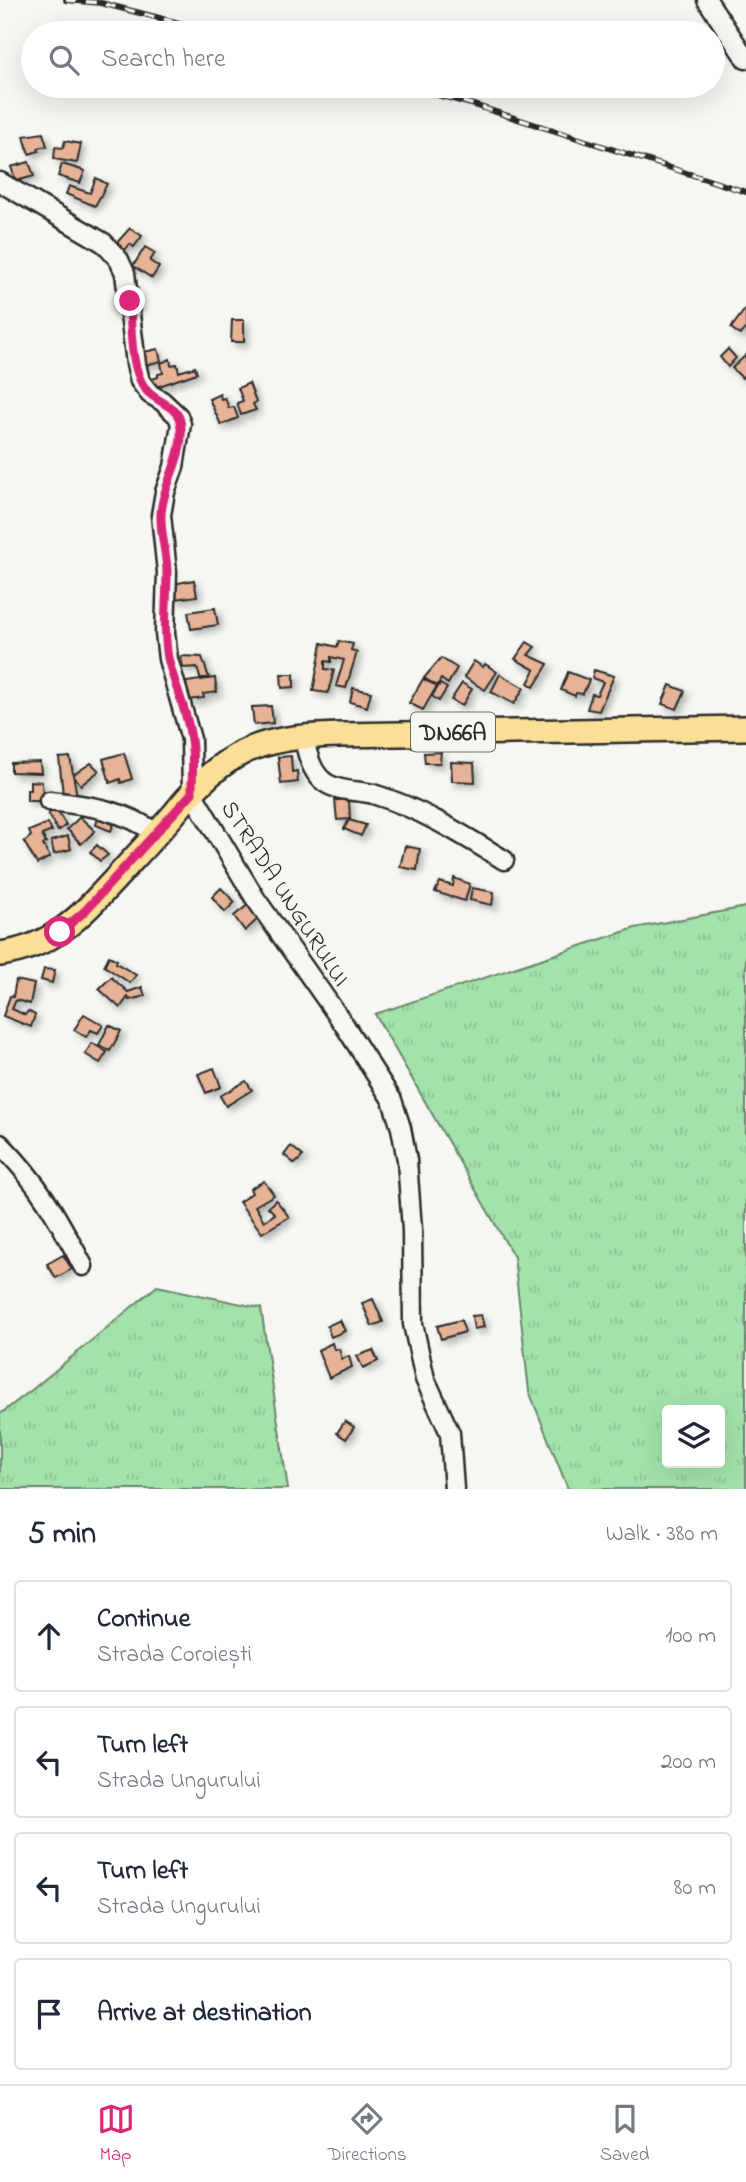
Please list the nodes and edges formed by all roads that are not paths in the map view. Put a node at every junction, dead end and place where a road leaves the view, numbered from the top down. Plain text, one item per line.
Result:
1 (707, 0) edge
2 (721, 21) edge
3 (725, 27) edge
4 (746, 59) edge
5 (0, 182) edge
6 (746, 728) edge
7 (303, 736) junction
8 (188, 798) junction
9 (48, 801) dead end
10 (157, 834) junction
11 (504, 860) dead end
12 (0, 954) edge
13 (0, 1144) edge
14 (83, 1266) dead end
15 (454, 1489) edge

1 - 2 street
3 - 4 street
5 - 8 street, STRADA UNGURULUI
6 - 7 main road, DN66A
7 - 8 main road, DN66A
7 - 11 street
8 - 10 main road, DN66A
8 - 15 street, STRADA UNGURULUI
9 - 10 street
10 - 12 main road, DN66A
13 - 14 street

